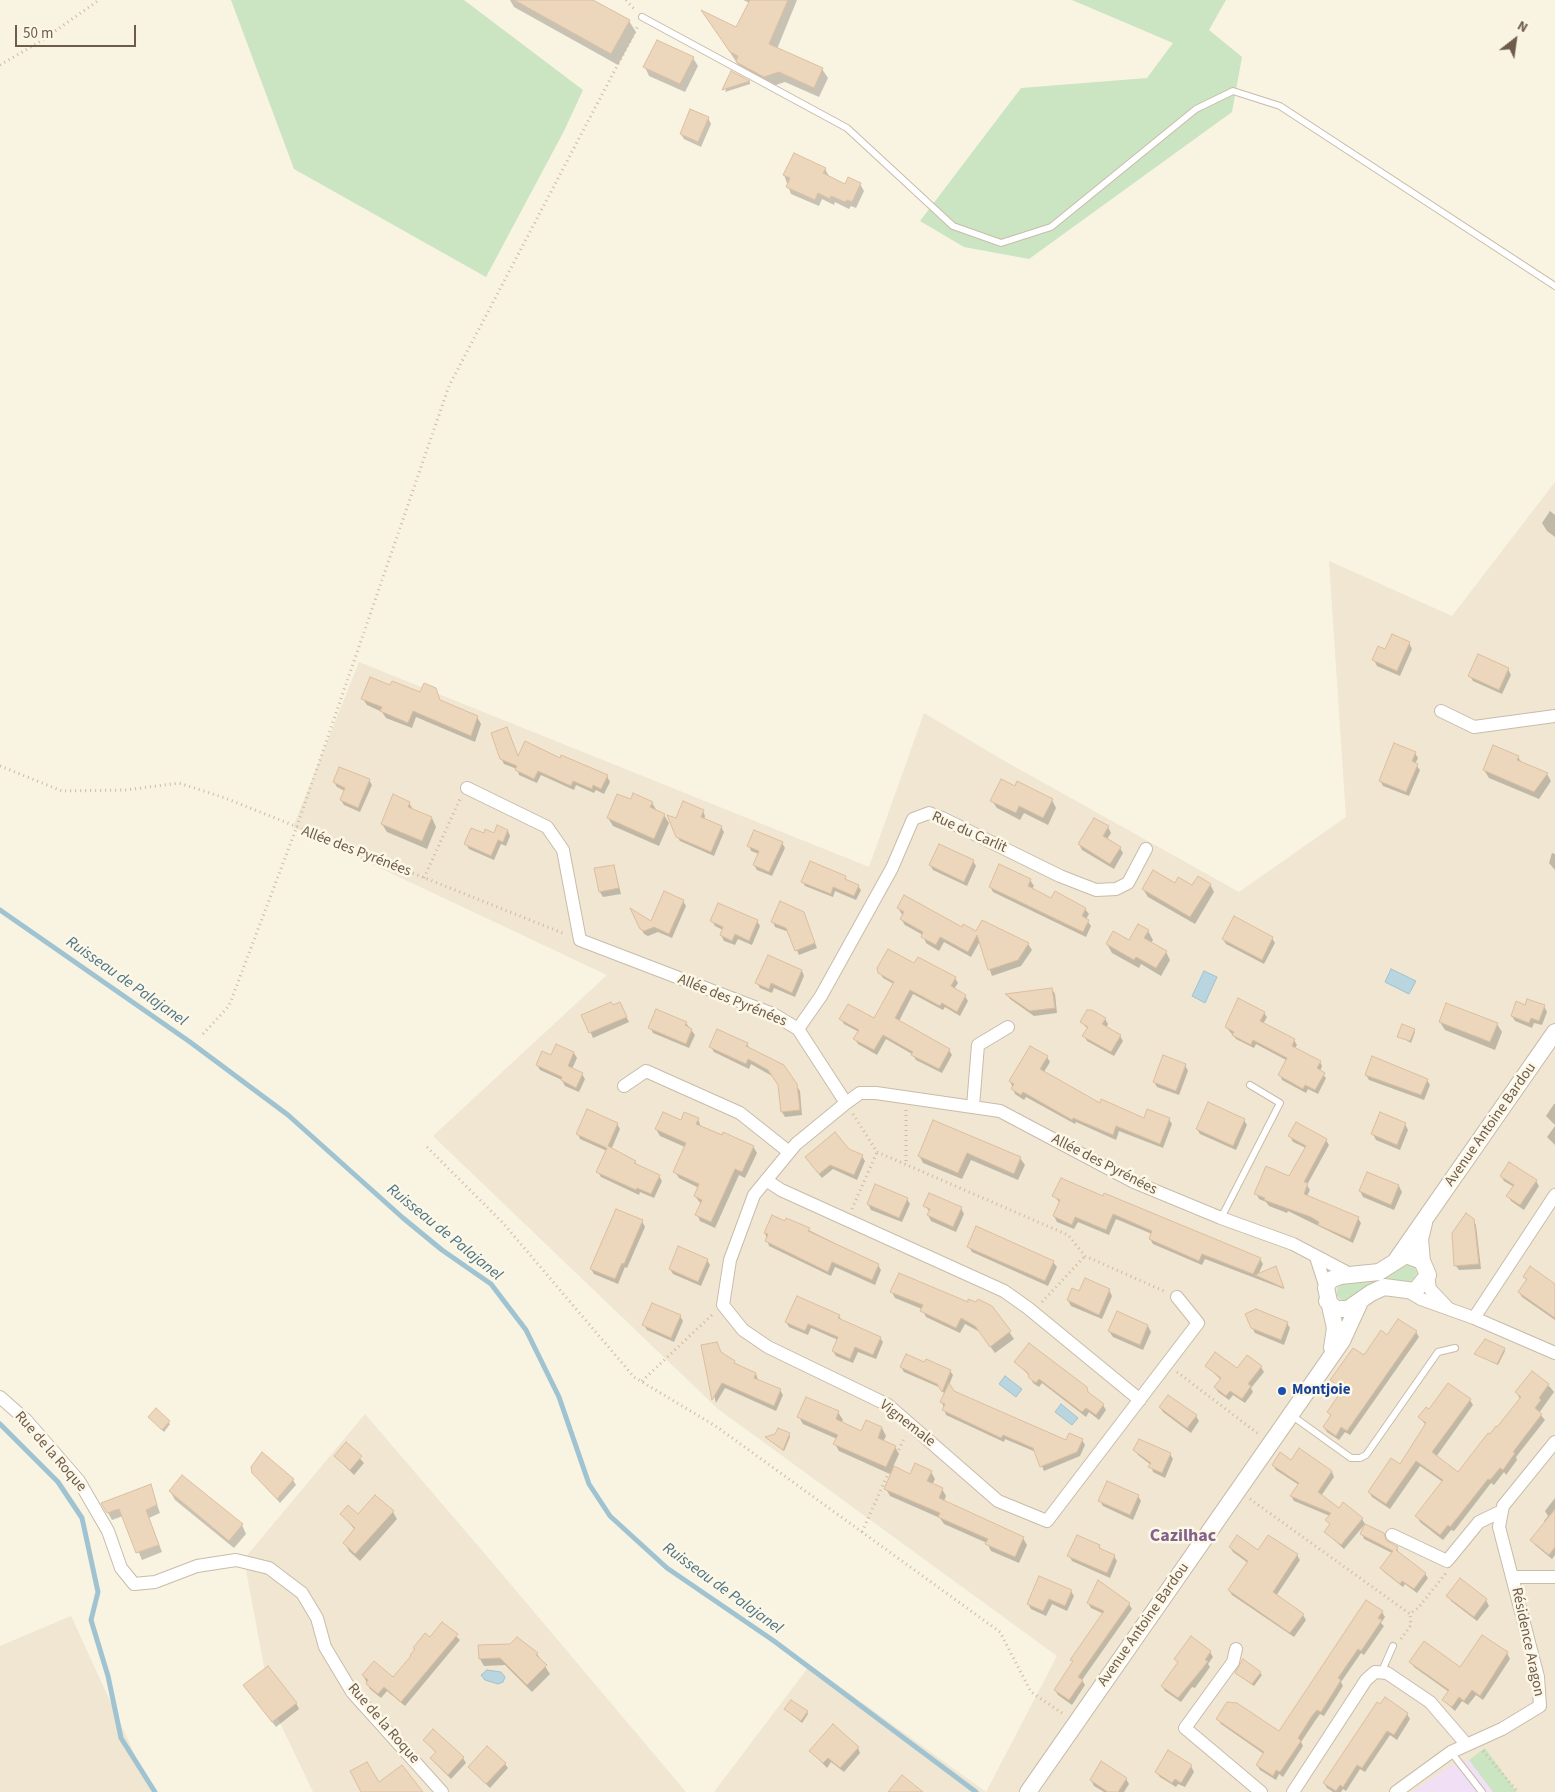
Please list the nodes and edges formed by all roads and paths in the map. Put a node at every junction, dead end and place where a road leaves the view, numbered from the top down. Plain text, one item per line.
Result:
1 (99, 0) edge
2 (642, 18) joint
3 (0, 65) edge
4 (1555, 286) edge
5 (1441, 711) dead end
6 (1555, 716) edge
7 (0, 766) edge
8 (466, 788) joint
9 (296, 829) junction
10 (1146, 849) dead end
11 (424, 878) junction
12 (580, 940) junction
13 (1008, 1027) dead end
14 (798, 1029) junction
15 (1555, 1032) edge
16 (203, 1034) dead end
17 (1250, 1085) dead end
18 (624, 1086) dead end
19 (906, 1096) junction
20 (846, 1102) junction
21 (973, 1106) junction
22 (427, 1147) dead end
23 (789, 1152) junction
24 (877, 1152) junction
25 (906, 1165) junction
26 (766, 1180) junction
27 (1555, 1195) edge
28 (1221, 1218) junction
29 (1426, 1219) junction
30 (847, 1221) junction
31 (1085, 1256) junction
32 (1316, 1257) junction
33 (1397, 1259) junction
34 (1425, 1268) junction
35 (1350, 1274) junction
36 (1402, 1288) junction
37 (1326, 1295) junction
38 (1177, 1297) joint
39 (1359, 1304) junction
40 (723, 1305) junction
41 (1448, 1308) junction
42 (1033, 1312) junction
43 (1474, 1318) junction
44 (1455, 1348) dead end
45 (1555, 1353) edge
46 (1328, 1360) junction
47 (1167, 1364) junction
48 (642, 1381) junction
49 (0, 1397) edge
50 (1140, 1400) junction
51 (1290, 1415) junction
52 (910, 1424) junction
53 (1555, 1442) edge
54 (1271, 1443) junction
55 (1240, 1487) junction
56 (1502, 1511) junction
57 (862, 1532) junction
58 (1392, 1535) dead end
59 (1447, 1561) junction
60 (1512, 1577) junction
61 (1555, 1577) edge
62 (1410, 1614) junction
63 (1393, 1646) joint
64 (1236, 1649) dead end
65 (1381, 1673) junction
66 (1077, 1723) junction
67 (1471, 1743) junction
68 (1451, 1752) junction
69 (442, 1792) edge
70 (1028, 1792) edge
71 (1261, 1792) edge
72 (1293, 1792) edge
73 (1396, 1792) edge
74 (1482, 1792) edge
75 (1518, 1792) edge

1 - 3 path
2 - 4 lane
2 - 9 path
5 - 6 street
7 - 9 path, Allée des Pyrénées
8 - 11 path
8 - 12 street
9 - 11 path, Allée des Pyrénées
9 - 16 path
10 - 14 street, Rue du Carlit
11 - 12 path, Allée des Pyrénées
12 - 14 street, Allée des Pyrénées
13 - 21 street
14 - 20 street, Allée des Pyrénées
15 - 29 street, Avenue Antoine Bardou
17 - 28 lane
18 - 23 street
19 - 20 street, Allée des Pyrénées
19 - 21 street, Allée des Pyrénées
19 - 25 path
20 - 23 street
20 - 24 path
21 - 28 street, Allée des Pyrénées
22 - 48 path
23 - 26 street
24 - 25 path
24 - 30 path
25 - 31 path
26 - 30 street
26 - 40 street
27 - 43 street
28 - 32 street, Allée des Pyrénées
29 - 33 street, Avenue Antoine Bardou
29 - 34 street, Avenue Antoine Bardou
30 - 42 street
31 - 38 path
31 - 42 path
32 - 35 street, Allée des Pyrénées
32 - 37 street
33 - 34 street
33 - 35 street
34 - 36 street
34 - 41 street
35 - 37 street
36 - 39 street
36 - 41 street
37 - 39 street
37 - 46 street, Avenue Antoine Bardou
38 - 47 street, Vignemale
39 - 46 street, Avenue Antoine Bardou
40 - 48 path
40 - 52 street, Vignemale
41 - 43 street
42 - 50 street
43 - 45 street
44 - 51 lane
46 - 51 street, Avenue Antoine Bardou
47 - 50 street, Vignemale
47 - 54 path
48 - 57 path
49 - 69 street, Rue de la Roque
50 - 52 street, Vignemale
51 - 54 street, Avenue Antoine Bardou
52 - 57 path
53 - 56 street
54 - 55 street, Avenue Antoine Bardou
55 - 62 path
55 - 66 street, Avenue Antoine Bardou
56 - 59 street
56 - 60 street, Résidence Aragon
57 - 66 path
58 - 59 street
59 - 62 path
60 - 61 street, Résidence Aragon
60 - 67 street, Résidence Aragon
62 - 63 path
63 - 65 lane
64 - 71 street
65 - 67 street
65 - 72 street
66 - 70 street, Avenue Antoine Bardou
67 - 68 street
67 - 75 path
68 - 73 street
68 - 74 lane

